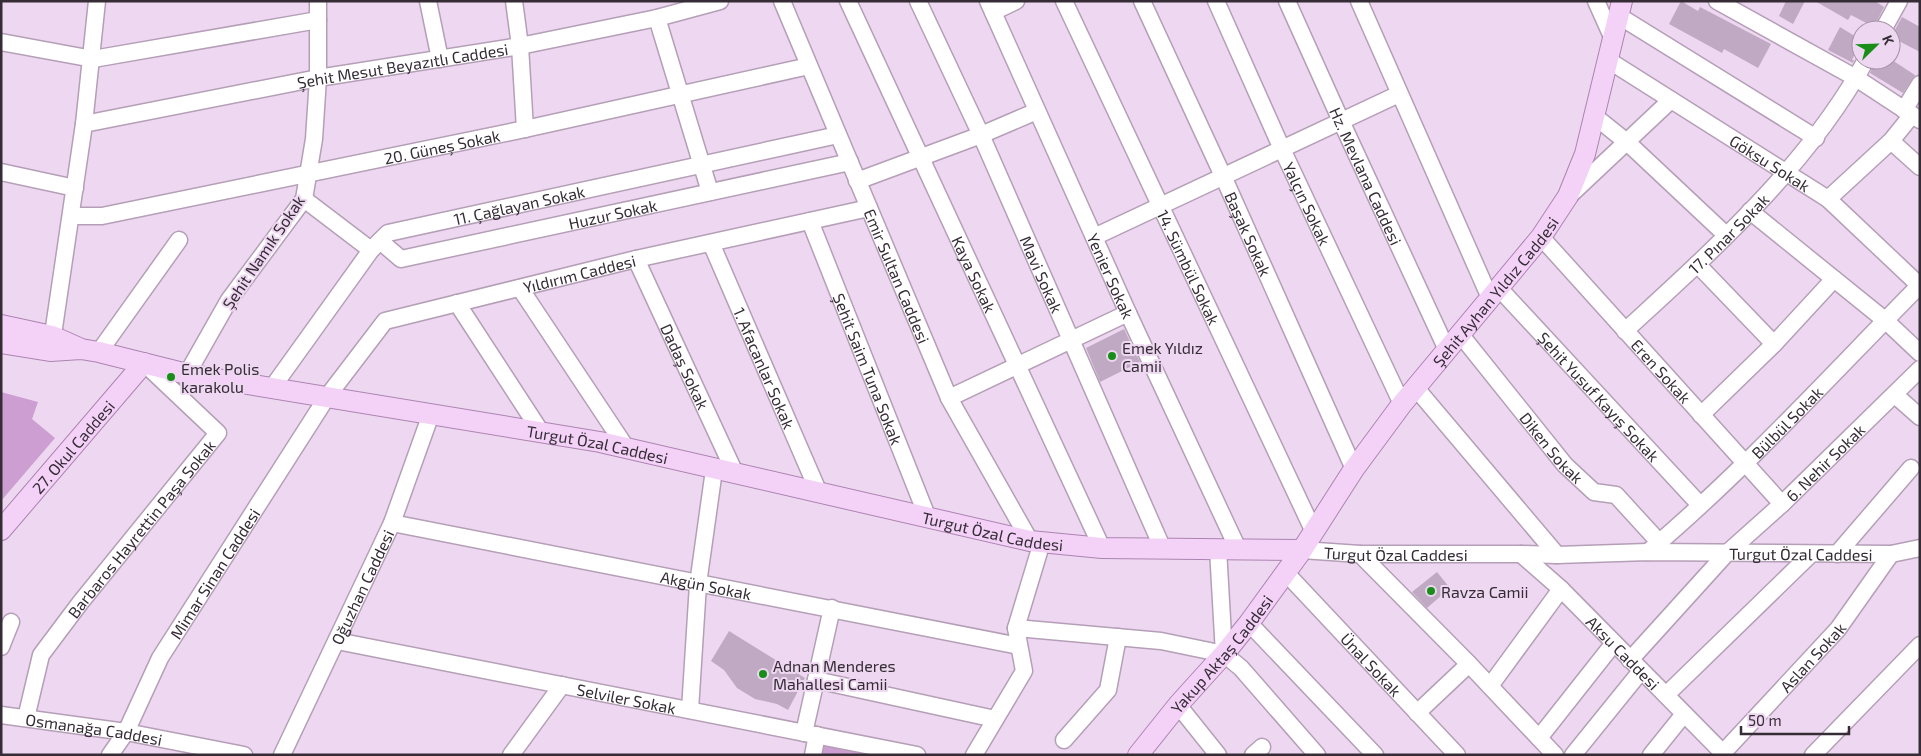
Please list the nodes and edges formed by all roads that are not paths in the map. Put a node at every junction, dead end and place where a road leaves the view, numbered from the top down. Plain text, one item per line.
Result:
1 (97, 1) edge
2 (318, 1) edge
3 (428, 1) edge
4 (514, 1) edge
5 (720, 1) edge
6 (782, 1) edge
7 (848, 1) edge
8 (918, 1) edge
9 (1016, 1) edge
10 (1064, 1) edge
11 (1142, 1) edge
12 (1216, 1) edge
13 (1287, 1) edge
14 (1596, 1) edge
15 (1717, 1) edge
16 (1896, 2) edge
17 (1365, 3) edge
18 (991, 6) edge
19 (1621, 9) edge
20 (657, 18) junction
21 (318, 20) junction
22 (1888, 20) edge
23 (1613, 39) junction
24 (1, 42) edge
25 (520, 46) junction
26 (92, 59) junction
27 (440, 59) junction
28 (1608, 60) junction
29 (809, 66) junction
30 (1860, 70) edge
31 (318, 78) junction
32 (1856, 78) junction
33 (1920, 84) edge
34 (1399, 94) junction
35 (680, 95) junction
36 (1671, 100) junction
37 (1037, 111) junction
38 (1593, 115) junction
39 (1912, 115) edge
40 (1341, 121) junction
41 (84, 124) junction
42 (524, 129) junction
43 (838, 135) junction
44 (981, 135) junction
45 (1816, 138) junction
46 (1891, 140) junction
47 (1628, 143) junction
48 (1282, 149) junction
49 (920, 158) junction
50 (850, 162) junction
51 (701, 164) junction
52 (1920, 167) edge
53 (1, 172) edge
54 (1788, 172) junction
55 (309, 175) junction
56 (1223, 176) junction
57 (857, 181) junction
58 (75, 188) junction
59 (710, 192) junction
60 (1568, 196) junction
61 (304, 198) junction
62 (1828, 199) junction
63 (1160, 206) junction
64 (869, 208) junction
65 (1750, 211) junction
66 (71, 216) junction
67 (810, 221) junction
68 (1726, 235) junction
69 (1094, 237) junction
70 (1541, 237) junction
71 (179, 240) dead end
72 (711, 243) junction
73 (376, 246) junction
74 (636, 259) junction
75 (1697, 264) junction
76 (1834, 279) junction
77 (1919, 285) edge
78 (520, 288) junction
79 (1494, 292) junction
80 (457, 303) junction
81 (1128, 313) junction
82 (1886, 321) junction
83 (1, 325) edge
84 (1625, 330) junction
85 (1460, 334) junction
86 (1071, 341) junction
87 (1, 343) edge
88 (51, 343) junction
89 (1774, 344) junction
90 (1447, 350) junction
91 (90, 351) junction
92 (1920, 353) edge
93 (144, 363) junction
94 (1017, 366) junction
95 (1920, 369) edge
96 (187, 374) junction
97 (272, 388) junction
98 (1415, 388) junction
99 (1895, 395) junction
100 (327, 397) junction
101 (949, 398) junction
102 (1402, 404) junction
103 (431, 414) junction
104 (1702, 415) junction
105 (1920, 417) edge
106 (541, 432) junction
107 (627, 449) junction
108 (1745, 463) junction
109 (1911, 468) dead end
110 (1354, 469) junction
111 (714, 470) junction
112 (735, 473) junction
113 (819, 493) junction
114 (1782, 504) junction
115 (1700, 505) junction
116 (928, 516) junction
117 (392, 523) junction
118 (1, 530) edge
119 (1314, 532) junction
120 (1036, 541) junction
121 (1653, 547) junction
122 (1102, 548) junction
123 (1162, 548) junction
124 (1920, 548) edge
125 (1218, 549) junction
126 (1238, 549) junction
127 (1302, 550) junction
128 (1360, 554) junction
129 (1521, 554) junction
130 (1726, 554) junction
131 (1811, 554) junction
132 (1837, 554) junction
133 (1891, 554) junction
134 (1556, 555) junction
135 (1286, 573) junction
136 (698, 584) junction
137 (1561, 589) junction
138 (832, 608) junction
139 (11, 622) dead end
140 (1248, 623) junction
141 (1016, 628) junction
142 (1118, 637) junction
143 (337, 641) junction
144 (1614, 643) junction
145 (1920, 645) edge
146 (1019, 646) junction
147 (1, 647) edge
148 (1224, 654) junction
149 (1469, 664) junction
150 (1636, 665) junction
151 (816, 680) junction
152 (562, 685) junction
153 (1490, 686) junction
154 (1666, 695) junction
155 (1178, 705) junction
156 (690, 710) junction
157 (1417, 713) junction
158 (1684, 714) junction
159 (1, 715) edge
160 (26, 718) junction
161 (996, 719) junction
162 (126, 732) junction
163 (811, 734) junction
164 (1539, 738) junction
165 (1064, 740) dead end
166 (1723, 754) edge
167 (110, 755) edge
168 (244, 755) edge
169 (282, 755) edge
170 (511, 755) edge
171 (813, 755) edge
172 (917, 755) edge
173 (974, 755) edge
174 (1138, 755) edge
175 (1218, 755) edge
176 (1318, 755) edge
177 (1375, 755) edge
178 (1457, 755) edge
179 (1555, 755) edge
180 (1573, 755) edge
181 (1651, 755) edge
182 (1813, 755) edge

1 - 26 street
2 - 21 street, Şehit Namık Sokak
3 - 27 street
4 - 25 street
5 - 20 street, Şehit Mesut Beyazıtlı Caddesi
6 - 29 street, Emir Sultan Caddesi
7 - 49 street, Kaya Sokak
8 - 44 street, Mavi Sokak
9 - 18 street
10 - 63 street, 14. Sümbül Sokak
11 - 56 street, Başak Sokak
12 - 48 street, Yalçın Sokak
13 - 40 street, Hz. Mevlana Caddesi
14 - 23 street
15 - 32 street
16 - 22 street
17 - 34 street, Şehit Yusuf Kayış Sokak
18 - 37 street, Yenier Sokak
19 - 23 main road, Şehit Ayhan Yıldız Caddesi
19 - 45 street
20 - 25 street, Şehit Mesut Beyazıtlı Caddesi
20 - 35 street
21 - 26 street
21 - 31 street, Şehit Namık Sokak
23 - 28 main road, Şehit Ayhan Yıldız Caddesi
24 - 26 street
25 - 27 street, Şehit Mesut Beyazıtlı Caddesi
25 - 42 street
26 - 41 street
27 - 31 street, Şehit Mesut Beyazıtlı Caddesi
28 - 36 street, Göksu Sokak
28 - 38 main road, Şehit Ayhan Yıldız Caddesi
29 - 35 street, 20. Güneş Sokak
29 - 43 street, Emir Sultan Caddesi
30 - 32 street, 17. Pınar Sokak
31 - 41 street, Şehit Mesut Beyazıtlı Caddesi
31 - 55 street, Şehit Namık Sokak
32 - 39 street
32 - 45 street, 17. Pınar Sokak
33 - 39 street
34 - 40 street
34 - 79 street, Şehit Yusuf Kayış Sokak
35 - 42 street, 20. Güneş Sokak
35 - 51 street
36 - 47 street
36 - 54 street, Göksu Sokak
37 - 44 street
37 - 69 street, Yenier Sokak
38 - 47 street
38 - 60 main road, Şehit Ayhan Yıldız Caddesi
39 - 46 street
40 - 48 street
40 - 90 street, Hz. Mevlana Caddesi
41 - 58 street
42 - 55 street, 20. Güneş Sokak
43 - 50 street, Emir Sultan Caddesi
43 - 51 street, 11. Çağlayan Sokak
44 - 49 street
44 - 86 street, Mavi Sokak
45 - 54 street, 17. Pınar Sokak
46 - 52 street
46 - 62 street
47 - 60 street
47 - 68 street
48 - 56 street
48 - 102 street, Yalçın Sokak
49 - 57 street
49 - 94 street, Kaya Sokak
50 - 57 street, Emir Sultan Caddesi
50 - 59 street, Huzur Sokak
51 - 59 street
51 - 73 street, 11. Çağlayan Sokak
53 - 58 street
54 - 62 street, Göksu Sokak
54 - 65 street, 17. Pınar Sokak
55 - 61 street, Şehit Namık Sokak
55 - 66 street, 20. Güneş Sokak
56 - 63 street
56 - 110 street, Başak Sokak
57 - 64 street, Emir Sultan Caddesi
58 - 66 street
59 - 73 street, Huzur Sokak
60 - 70 main road, Şehit Ayhan Yıldız Caddesi
61 - 73 street
61 - 96 street, Şehit Namık Sokak
62 - 77 street, Göksu Sokak
63 - 69 street
63 - 119 street, 14. Sümbül Sokak
64 - 67 street, Yıldırım Caddesi
64 - 101 street, Emir Sultan Caddesi
65 - 68 street, 17. Pınar Sokak
65 - 76 street
66 - 88 street
67 - 72 street, Yıldırım Caddesi
67 - 116 street, Şehit Saim Tuna Sokak
68 - 75 street, 17. Pınar Sokak
69 - 81 street, Yenier Sokak
70 - 79 main road, Şehit Ayhan Yıldız Caddesi
70 - 84 street, Eren Sokak
71 - 91 street
72 - 74 street, Yıldırım Caddesi
72 - 113 street, 1. Afacanlar Sokak
73 - 97 street, 11. Çağlayan Sokak
74 - 78 street, Yıldırım Caddesi
74 - 112 street, Dadaş Sokak
75 - 84 street, 17. Pınar Sokak
75 - 89 street
76 - 82 street
76 - 89 street
77 - 82 street, Bülbül Sokak
78 - 80 street, Yıldırım Caddesi
78 - 107 street
79 - 85 main road, Şehit Ayhan Yıldız Caddesi
79 - 115 street, Şehit Yusuf Kayış Sokak
80 - 100 street, Yıldırım Caddesi
80 - 106 street
81 - 86 street
81 - 126 street, Yenier Sokak
82 - 92 street
82 - 108 street, Bülbül Sokak
83 - 88 main road, Turgut Özal Caddesi
84 - 104 street, Eren Sokak
85 - 90 main road, Şehit Ayhan Yıldız Caddesi
85 - 121 street, Diken Sokak
86 - 94 street
86 - 123 street, Mavi Sokak
87 - 88 main road, Turgut Özal Caddesi
88 - 91 main road, Turgut Özal Caddesi
89 - 104 street
90 - 98 main road, Şehit Ayhan Yıldız Caddesi
91 - 93 main road, Turgut Özal Caddesi
93 - 96 main road, Turgut Özal Caddesi
93 - 118 main road, 27. Okul Caddesi
93 - 160 street, Barbaros Hayrettin Paşa Sokak
94 - 101 street
94 - 122 street, Kaya Sokak
95 - 99 street, 6. Nehir Sokak
96 - 97 main road, Turgut Özal Caddesi
97 - 100 main road, Turgut Özal Caddesi
98 - 102 main road, Şehit Ayhan Yıldız Caddesi
98 - 134 street
99 - 105 street
99 - 114 street, 6. Nehir Sokak
100 - 103 main road, Turgut Özal Caddesi
100 - 162 street, Mimar Sinan Caddesi
101 - 120 street, Emir Sultan Caddesi
102 - 110 main road, Şehit Ayhan Yıldız Caddesi
103 - 106 main road, Turgut Özal Caddesi
103 - 117 street, Oğuzhan Caddesi
104 - 108 street, Eren Sokak
106 - 107 main road, Turgut Özal Caddesi
107 - 111 main road, Turgut Özal Caddesi
108 - 114 street, Eren Sokak
108 - 115 street, Bülbül Sokak
109 - 132 street
110 - 119 main road, Şehit Ayhan Yıldız Caddesi
111 - 112 main road, Turgut Özal Caddesi
111 - 136 street
112 - 113 main road, Turgut Özal Caddesi
113 - 116 main road, Turgut Özal Caddesi
114 - 130 street, 6. Nehir Sokak
115 - 121 street, Bülbül Sokak
116 - 120 main road, Turgut Özal Caddesi
117 - 136 street, Akgün Sokak
117 - 143 street, Oğuzhan Caddesi
119 - 127 main road, Şehit Ayhan Yıldız Caddesi
120 - 122 main road, Turgut Özal Caddesi
120 - 141 street
121 - 130 street, Turgut Özal Caddesi
121 - 134 street, Turgut Özal Caddesi
122 - 123 main road, Turgut Özal Caddesi
123 - 125 main road, Turgut Özal Caddesi
124 - 133 street, Turgut Özal Caddesi
125 - 126 main road, Turgut Özal Caddesi
125 - 148 street
126 - 127 main road, Turgut Özal Caddesi
127 - 128 street, Turgut Özal Caddesi
127 - 135 main road, Yakup Aktaş Caddesi
128 - 129 street, Turgut Özal Caddesi
128 - 149 street
129 - 134 street, Turgut Özal Caddesi
129 - 137 street, Aksu Caddesi
130 - 131 street, Turgut Özal Caddesi
130 - 150 street, 6. Nehir Sokak
131 - 132 street, Turgut Özal Caddesi
131 - 154 street
132 - 133 street, Turgut Özal Caddesi
133 - 166 street, Aslan Sokak
135 - 140 main road, Yakup Aktaş Caddesi
135 - 157 street, Ünal Sokak
136 - 138 street, Akgün Sokak
136 - 156 street
137 - 144 street, Aksu Caddesi
137 - 153 street
138 - 146 street, Akgün Sokak
138 - 151 street
139 - 147 street
140 - 148 main road, Yakup Aktaş Caddesi
140 - 177 street
141 - 142 street
141 - 146 street
142 - 148 street
142 - 165 street
143 - 152 street, Selviler Sokak
143 - 169 street, Oğuzhan Caddesi
144 - 150 street, Aksu Caddesi
144 - 164 street
145 - 182 street
146 - 161 street
148 - 155 main road, Yakup Aktaş Caddesi
148 - 176 street
149 - 153 street
149 - 157 street
150 - 154 street, Aksu Caddesi
150 - 180 street, 6. Nehir Sokak
151 - 161 street
151 - 163 street
152 - 156 street, Selviler Sokak
152 - 170 street
153 - 164 street
154 - 158 street, Aksu Caddesi
155 - 174 main road, Yakup Aktaş Caddesi
155 - 175 street
156 - 163 street, Selviler Sokak
157 - 178 street, Ünal Sokak
158 - 166 street, Aksu Caddesi
158 - 181 street
159 - 160 street, Osmanağa Caddesi
160 - 162 street, Osmanağa Caddesi
161 - 173 street
162 - 167 street, Mimar Sinan Caddesi
162 - 168 street, Osmanağa Caddesi
163 - 171 street
163 - 172 street, Selviler Sokak
164 - 179 street

